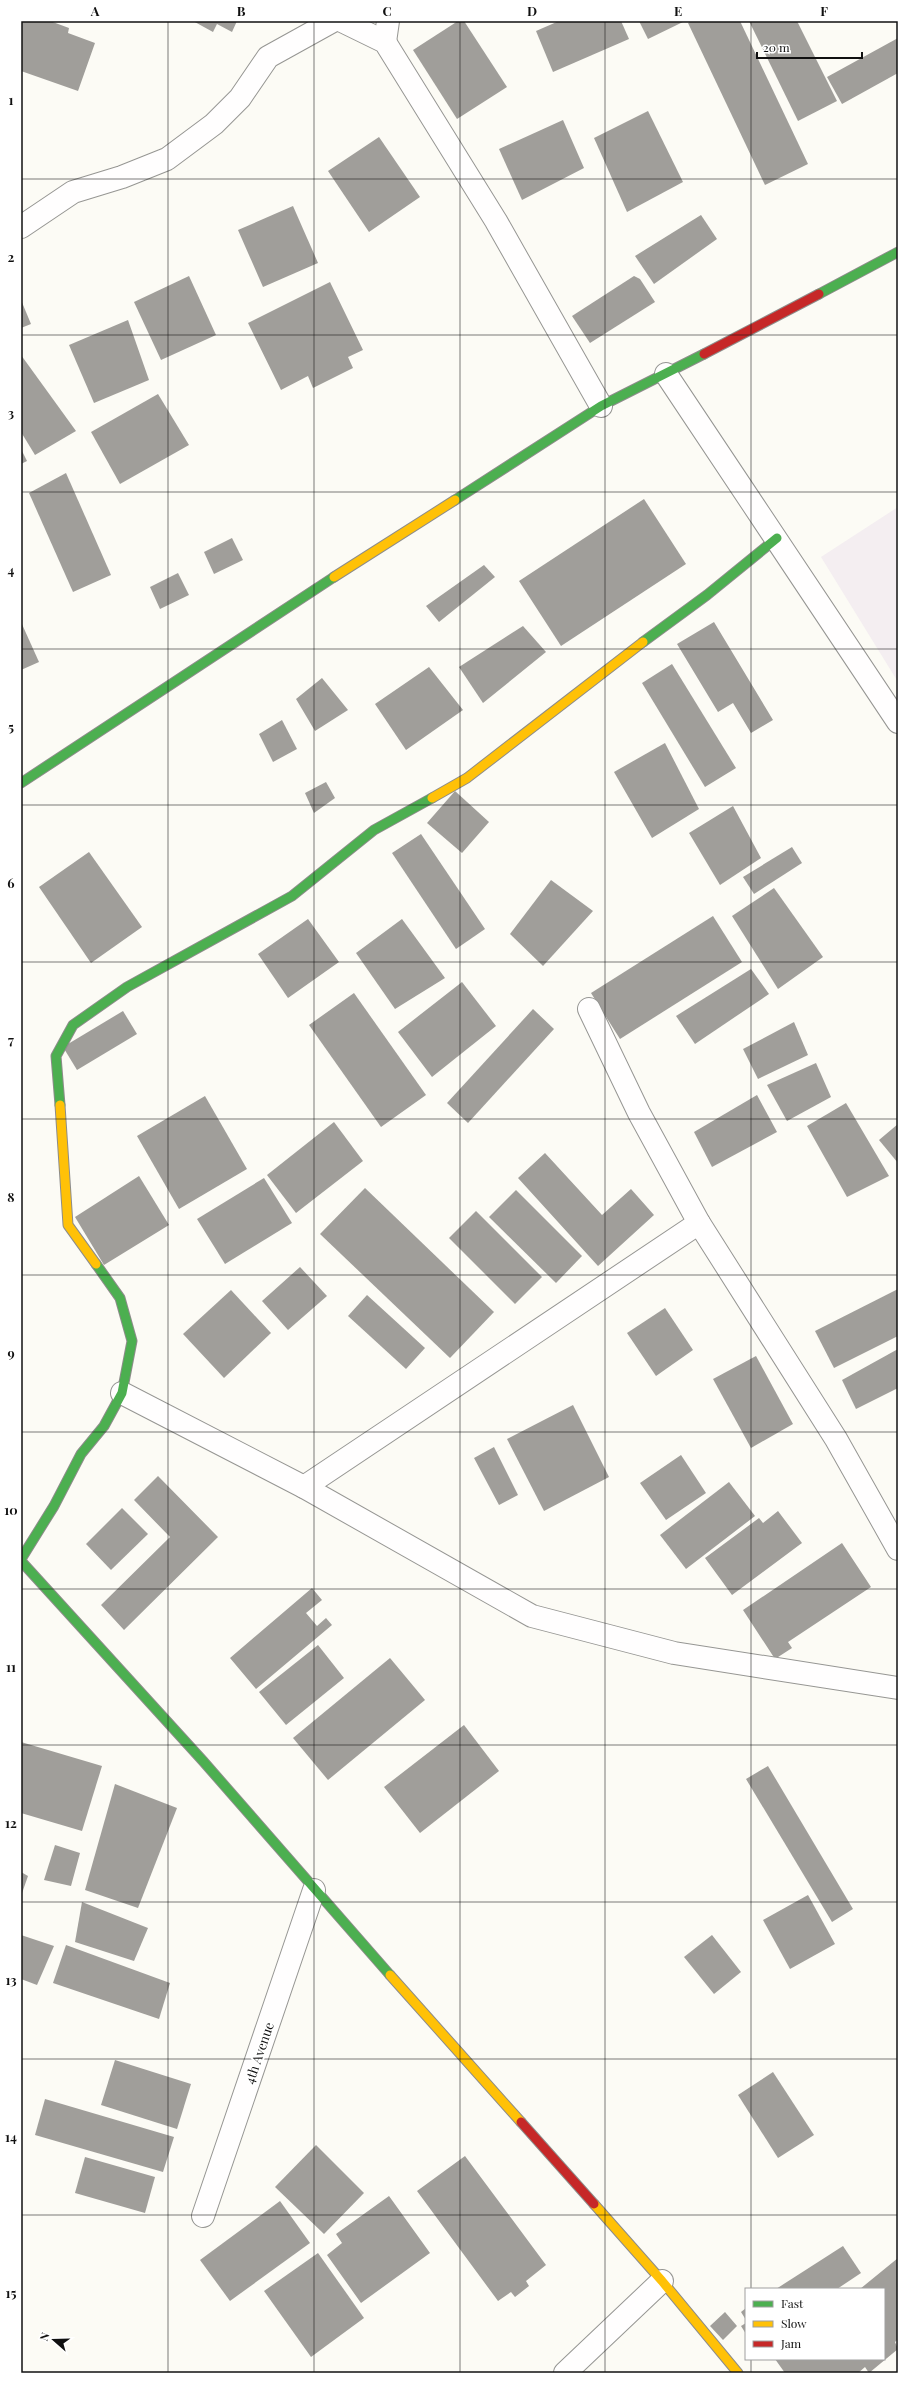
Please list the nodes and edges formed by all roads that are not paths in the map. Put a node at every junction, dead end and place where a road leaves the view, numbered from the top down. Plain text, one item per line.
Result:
1 (333, 21) edge
2 (342, 21) edge
3 (386, 31) edge
4 (21, 228) edge
5 (898, 252) edge
6 (666, 374) junction
7 (601, 406) junction
8 (777, 538) junction
9 (898, 722) edge
10 (21, 783) edge
11 (589, 1009) dead end
12 (699, 1223) junction
13 (122, 1393) junction
14 (304, 1487) junction
15 (898, 1549) edge
16 (21, 1560) edge
17 (898, 1688) edge
18 (314, 1890) junction
19 (203, 2216) dead end
20 (662, 2281) junction
21 (565, 2373) edge
22 (738, 2373) edge

1 - 4 street
2 - 3 street
3 - 7 street
5 - 6 street
6 - 7 street
6 - 8 street
7 - 10 street
8 - 9 street
8 - 13 street
11 - 12 street
12 - 14 street
12 - 15 street
13 - 14 street
13 - 16 street
14 - 17 street
16 - 18 street
18 - 19 street, 4th Avenue
18 - 20 street
20 - 21 street
20 - 22 street

